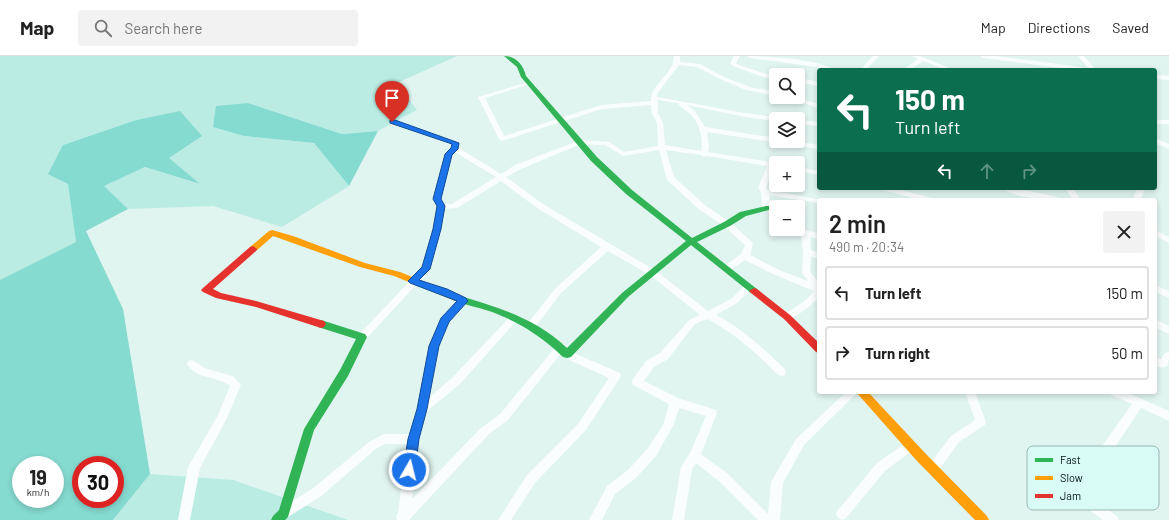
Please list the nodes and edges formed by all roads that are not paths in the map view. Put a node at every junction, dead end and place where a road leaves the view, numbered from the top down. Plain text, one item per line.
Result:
1 (507, 56) edge
2 (738, 56) edge
3 (750, 56) edge
4 (876, 56) edge
5 (915, 56) edge
6 (983, 56) edge
7 (1081, 56) edge
8 (677, 59) edge
9 (922, 59) junction
10 (826, 68) edge
11 (865, 68) edge
12 (909, 68) edge
13 (947, 68) edge
14 (1076, 68) edge
15 (1090, 68) edge
16 (769, 76) edge
17 (1157, 77) edge
18 (1169, 78) edge
19 (805, 81) edge
20 (530, 83) junction
21 (817, 84) edge
22 (769, 93) edge
23 (654, 101) junction
24 (676, 101) junction
25 (805, 102) edge
26 (817, 105) edge
27 (769, 118) edge
28 (561, 120) junction
29 (392, 122) dead end
30 (1157, 122) edge
31 (1169, 122) edge
32 (805, 123) edge
33 (817, 124) edge
34 (703, 129) junction
35 (769, 140) edge
36 (1157, 141) edge
37 (580, 142) junction
38 (805, 145) edge
39 (662, 147) junction
40 (817, 147) edge
41 (1169, 147) edge
42 (455, 149) junction
43 (704, 155) junction
44 (769, 164) edge
45 (805, 170) edge
46 (769, 173) edge
47 (817, 173) edge
48 (502, 178) junction
49 (893, 190) edge
50 (1022, 190) edge
51 (765, 192) junction
52 (922, 198) edge
53 (1053, 198) edge
54 (817, 201) edge
55 (441, 206) junction
56 (766, 208) junction
57 (769, 210) edge
58 (727, 224) junction
59 (805, 233) joint
60 (1157, 234) edge
61 (817, 236) edge
62 (1169, 240) edge
63 (690, 242) junction
64 (607, 247) junction
65 (806, 252) junction
66 (817, 255) edge
67 (745, 256) junction
68 (726, 269) junction
69 (653, 272) junction
70 (413, 281) junction
71 (749, 286) junction
72 (817, 287) edge
73 (817, 288) edge
74 (1157, 289) edge
75 (817, 292) edge
76 (1169, 295) edge
77 (463, 301) junction
78 (707, 315) junction
79 (787, 317) junction
80 (513, 319) junction
81 (1157, 324) edge
82 (530, 327) junction
83 (1169, 330) edge
84 (362, 337) junction
85 (817, 347) edge
86 (564, 351) junction
87 (1169, 356) edge
88 (1157, 362) edge
89 (192, 364) dead end
90 (781, 372) dead end
91 (851, 394) edge
92 (863, 394) edge
93 (971, 394) edge
94 (1119, 394) edge
95 (675, 402) junction
96 (1139, 403) junction
97 (422, 409) junction
98 (1169, 416) edge
99 (414, 439) junction
100 (910, 446) junction
101 (1109, 446) edge
102 (695, 456) junction
103 (932, 470) junction
104 (1099, 510) edge
105 (842, 514) dead end
106 (280, 516) edge
107 (403, 518) edge
108 (976, 518) edge
109 (184, 520) edge
110 (504, 520) edge
111 (595, 520) edge
112 (678, 520) edge
113 (766, 520) edge
114 (774, 520) edge
115 (1113, 520) edge

1 - 20 street
2 - 16 street
3 - 10 street
4 - 11 street
5 - 9 street
6 - 14 street
7 - 15 street
8 - 22 street
8 - 23 street
9 - 12 street
9 - 13 street
17 - 18 street
19 - 21 street
20 - 28 street
20 - 28 street
23 - 24 street
23 - 28 street
23 - 39 street
24 - 27 street
24 - 34 street
25 - 26 street
28 - 37 street
29 - 42 street
30 - 31 street
32 - 33 street
34 - 35 street
34 - 43 street
36 - 41 street
37 - 39 street
37 - 48 street
37 - 63 street
38 - 40 street
39 - 43 street
39 - 58 street
42 - 48 street
42 - 55 street
43 - 44 street
45 - 47 street
46 - 51 street
48 - 55 street
48 - 64 street
49 - 52 street
50 - 53 street
51 - 54 street
51 - 56 street
55 - 70 street
56 - 57 street
56 - 58 street
58 - 63 street
58 - 67 street
59 - 61 street
59 - 65 street
60 - 62 street
63 - 68 street
63 - 69 street
64 - 69 street
64 - 82 street
65 - 66 street
65 - 72 street
67 - 68 street
67 - 73 street
68 - 71 street
69 - 78 street
69 - 86 street
70 - 77 street
70 - 84 street
70 - 84 street
71 - 78 street
71 - 79 street
74 - 76 street
75 - 79 street
77 - 80 street
77 - 97 street
78 - 90 street
78 - 95 street
79 - 85 street
80 - 82 street
80 - 97 street
81 - 83 street
82 - 86 street
84 - 106 street
86 - 107 street
86 - 110 street
87 - 88 street
89 - 109 street
91 - 114 street
92 - 100 street
93 - 103 street
94 - 96 street
95 - 102 street
95 - 111 street
96 - 98 street
96 - 101 street
97 - 99 street
99 - 106 street
99 - 107 street
100 - 103 street
100 - 105 street
102 - 112 street
102 - 113 street
103 - 108 street
104 - 115 street

